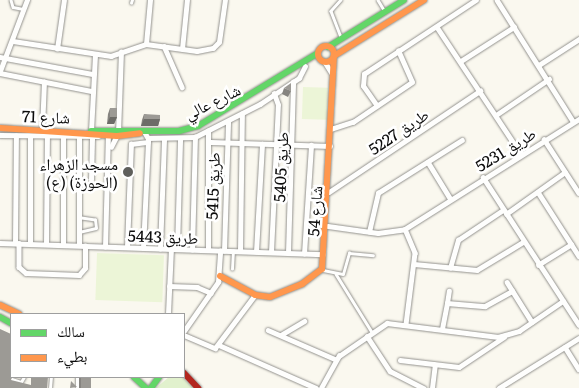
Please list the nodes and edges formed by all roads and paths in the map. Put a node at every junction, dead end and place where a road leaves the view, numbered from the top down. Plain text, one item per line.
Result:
1 (11, 0) edge
2 (27, 0) edge
3 (64, 0) edge
4 (150, 0) edge
5 (187, 0) edge
6 (224, 0) edge
7 (341, 0) edge
8 (378, 0) edge
9 (404, 0) edge
10 (424, 0) edge
11 (476, 0) edge
12 (496, 0) edge
13 (23, 9) junction
14 (384, 11) junction
15 (437, 26) junction
16 (514, 27) junction
17 (579, 39) edge
18 (343, 40) junction
19 (13, 41) junction
20 (146, 44) junction
21 (164, 46) junction
22 (328, 47) junction
23 (57, 49) junction
24 (182, 49) junction
25 (398, 51) junction
26 (121, 52) junction
27 (318, 53) junction
28 (95, 55) junction
29 (0, 56) edge
30 (334, 56) junction
31 (9, 57) junction
32 (323, 61) junction
33 (461, 61) junction
34 (539, 65) junction
35 (305, 66) junction
36 (0, 72) edge
37 (93, 74) junction
38 (284, 75) junction
39 (334, 79) junction
40 (549, 79) junction
41 (44, 82) junction
42 (293, 82) junction
43 (182, 87) dead end
44 (92, 91) junction
45 (480, 91) junction
46 (274, 94) junction
47 (377, 106) junction
48 (242, 114) junction
49 (496, 115) junction
50 (579, 119) edge
51 (573, 121) junction
52 (228, 122) junction
53 (0, 128) edge
54 (331, 128) junction
55 (42, 129) junction
56 (82, 131) junction
57 (208, 131) junction
58 (107, 132) junction
59 (144, 132) junction
60 (118, 133) junction
61 (92, 135) junction
62 (0, 136) edge
63 (16, 136) junction
64 (30, 137) junction
65 (47, 137) junction
66 (196, 137) junction
67 (63, 138) junction
68 (78, 138) junction
69 (544, 139) junction
70 (148, 140) junction
71 (164, 140) junction
72 (180, 140) junction
73 (462, 140) dead end
74 (211, 142) junction
75 (228, 142) junction
76 (244, 143) junction
77 (262, 144) junction
78 (277, 144) junction
79 (293, 144) junction
80 (311, 145) junction
81 (331, 146) junction
82 (110, 148) junction
83 (521, 154) junction
84 (428, 162) junction
85 (566, 172) junction
86 (483, 178) junction
87 (91, 180) dead end
88 (330, 192) junction
89 (538, 192) junction
90 (579, 193) edge
91 (450, 198) junction
92 (504, 212) junction
93 (79, 218) junction
94 (328, 226) junction
95 (405, 229) junction
96 (79, 232) junction
97 (369, 232) junction
98 (0, 242) edge
99 (523, 242) junction
100 (17, 243) junction
101 (30, 244) junction
102 (46, 244) junction
103 (571, 244) junction
104 (63, 245) junction
105 (79, 246) junction
106 (85, 246) junction
107 (105, 246) junction
108 (127, 247) junction
109 (143, 248) junction
110 (160, 249) junction
111 (171, 249) junction
112 (177, 249) junction
113 (192, 250) junction
114 (208, 250) junction
115 (222, 251) junction
116 (233, 251) junction
117 (240, 251) junction
118 (256, 252) junction
119 (272, 252) junction
120 (288, 253) junction
121 (304, 254) junction
122 (325, 254) junction
123 (373, 255) dead end
124 (579, 256) edge
125 (414, 264) junction
126 (538, 265) junction
127 (450, 268) junction
128 (232, 269) dead end
129 (322, 269) junction
130 (336, 274) junction
131 (220, 276) junction
132 (507, 282) dead end
133 (169, 286) junction
134 (449, 291) dead end
135 (512, 291) junction
136 (211, 293) junction
137 (255, 295) junction
138 (563, 302) junction
139 (447, 303) junction
140 (0, 305) edge
141 (17, 313) edge
142 (168, 313) edge
143 (304, 321) dead end
144 (532, 322) junction
145 (406, 324) junction
146 (579, 325) edge
147 (442, 329) junction
148 (185, 330) edge
149 (268, 330) dead end
150 (372, 332) junction
151 (281, 335) junction
152 (185, 336) edge
153 (366, 336) junction
154 (505, 336) junction
155 (579, 338) edge
156 (219, 345) junction
157 (565, 346) junction
158 (335, 359) junction
159 (400, 360) dead end
160 (435, 365) junction
161 (579, 369) edge
162 (185, 374) edge
163 (23, 378) edge
164 (135, 378) edge
165 (12, 379) edge
166 (146, 388) edge
167 (198, 388) edge
168 (316, 388) edge
169 (321, 388) edge
170 (424, 388) edge
171 (432, 388) edge
172 (500, 388) edge

1 - 13 lane
2 - 13 street
3 - 23 street
4 - 20 street
5 - 24 street
6 - 24 street
7 - 18 lane
8 - 14 lane
9 - 14 street
10 - 30 street
11 - 15 street
12 - 16 street
13 - 19 street
14 - 18 street
15 - 25 street
15 - 33 street
16 - 33 street
16 - 34 street
17 - 34 street
18 - 22 street
19 - 23 street
19 - 31 street
20 - 21 street
20 - 26 street
21 - 24 street
21 - 43 street
22 - 27 street, شارع عالي
22 - 30 street
23 - 28 street
25 - 47 street
25 - 47 street
26 - 28 street
26 - 60 street
27 - 32 street
27 - 38 street, شارع عالي
28 - 37 street
29 - 31 street
30 - 32 street, شارع عالي
30 - 39 street, شارع 54
31 - 36 street
31 - 37 street
32 - 35 street, شارع عالي
32 - 39 street
33 - 45 street
34 - 40 street
35 - 38 street, شارع عالي
35 - 42 street
36 - 41 street
37 - 44 street
38 - 59 street, شارع عالي
39 - 54 street, شارع 54
40 - 49 street
40 - 51 street
41 - 44 street
41 - 55 street
42 - 46 street
42 - 79 street, طريق 5405
44 - 61 street
45 - 49 street
45 - 88 street, طريق 5227
46 - 48 street
46 - 78 street
47 - 54 street
48 - 52 street
48 - 76 street
49 - 83 street
50 - 51 street, طريق 5231
51 - 69 street, طريق 5231
52 - 57 street
52 - 75 street, طريق 5415
53 - 55 street, شارع 71
54 - 81 street, شارع 54
55 - 56 street, شارع 71
56 - 61 street, شارع 71
56 - 68 street
57 - 66 street
57 - 74 street
58 - 60 street, شارع عالي
58 - 61 street, شارع عالي
58 - 82 street
59 - 60 street, شارع عالي
59 - 70 street
60 - 82 street
61 - 68 street
61 - 87 street
62 - 63 street
63 - 64 street
63 - 100 street
64 - 65 street
64 - 101 street
65 - 67 street
65 - 102 street
66 - 72 street
66 - 113 street
67 - 68 street
67 - 104 street
68 - 93 street
69 - 83 street, طريق 5231
69 - 85 street
70 - 71 street
70 - 108 street
70 - 109 street
71 - 72 street
71 - 110 street
72 - 112 street
73 - 84 street, طريق 5231
74 - 75 street
74 - 114 street
75 - 76 street
75 - 115 street, طريق 5415
76 - 77 street
76 - 117 street
77 - 78 street
77 - 118 street
78 - 79 street
78 - 119 street
79 - 80 street
79 - 120 street, طريق 5405
80 - 81 street
80 - 121 street
81 - 88 street, شارع 54
82 - 107 street
83 - 86 street, طريق 5231
84 - 91 street
84 - 97 street, طريق 5231
85 - 89 street
85 - 90 street
86 - 91 street, طريق 5231
86 - 92 street
88 - 94 street, شارع 54
89 - 92 street
89 - 103 street
91 - 95 street, طريق 5231
92 - 99 street
92 - 127 street
93 - 96 street
93 - 96 lane
94 - 97 street, طريق 5231
94 - 122 street, شارع 54
95 - 97 street, طريق 5231
95 - 125 street
96 - 105 street
98 - 100 street, طريق 5443
99 - 126 street
99 - 127 street
100 - 101 street, طريق 5443
100 - 106 street
101 - 102 street, طريق 5443
102 - 104 street, طريق 5443
103 - 124 street
103 - 126 street
104 - 105 street, طريق 5443
105 - 106 street, طريق 5443
106 - 107 street, طريق 5443
107 - 108 street, طريق 5443
108 - 109 street, طريق 5443
109 - 110 street, طريق 5443
110 - 111 street, طريق 5443
111 - 112 street, طريق 5443
111 - 133 street
112 - 113 street, طريق 5443
113 - 114 street, طريق 5443
114 - 115 street, طريق 5443
115 - 116 street, طريق 5443
115 - 131 street, طريق 5415
116 - 117 street, طريق 5443
116 - 128 lane
117 - 118 street, طريق 5443
118 - 119 street, طريق 5443
119 - 120 street, طريق 5443
120 - 121 street, طريق 5443
121 - 122 street, طريق 5443
122 - 129 street, شارع 54
123 - 130 lane
125 - 127 street
125 - 145 street
126 - 138 street
129 - 130 lane
129 - 137 street
130 - 150 lane
131 - 136 street, طريق 5415
131 - 137 street
132 - 135 street
133 - 136 street
133 - 142 street
134 - 139 street
135 - 139 street
135 - 144 street
136 - 148 street, طريق 5415
137 - 156 street
138 - 144 street
138 - 146 street
139 - 147 street
140 - 141 street
143 - 151 street
144 - 154 street
145 - 147 street
145 - 150 street
147 - 154 street
149 - 151 street
150 - 153 street
151 - 158 street
152 - 156 street
153 - 158 street
153 - 170 street
154 - 160 street
155 - 157 street
156 - 168 street
157 - 161 street
157 - 172 street
158 - 169 street
159 - 160 street
160 - 171 street
162 - 167 street
163 - 165 lane
164 - 166 street

